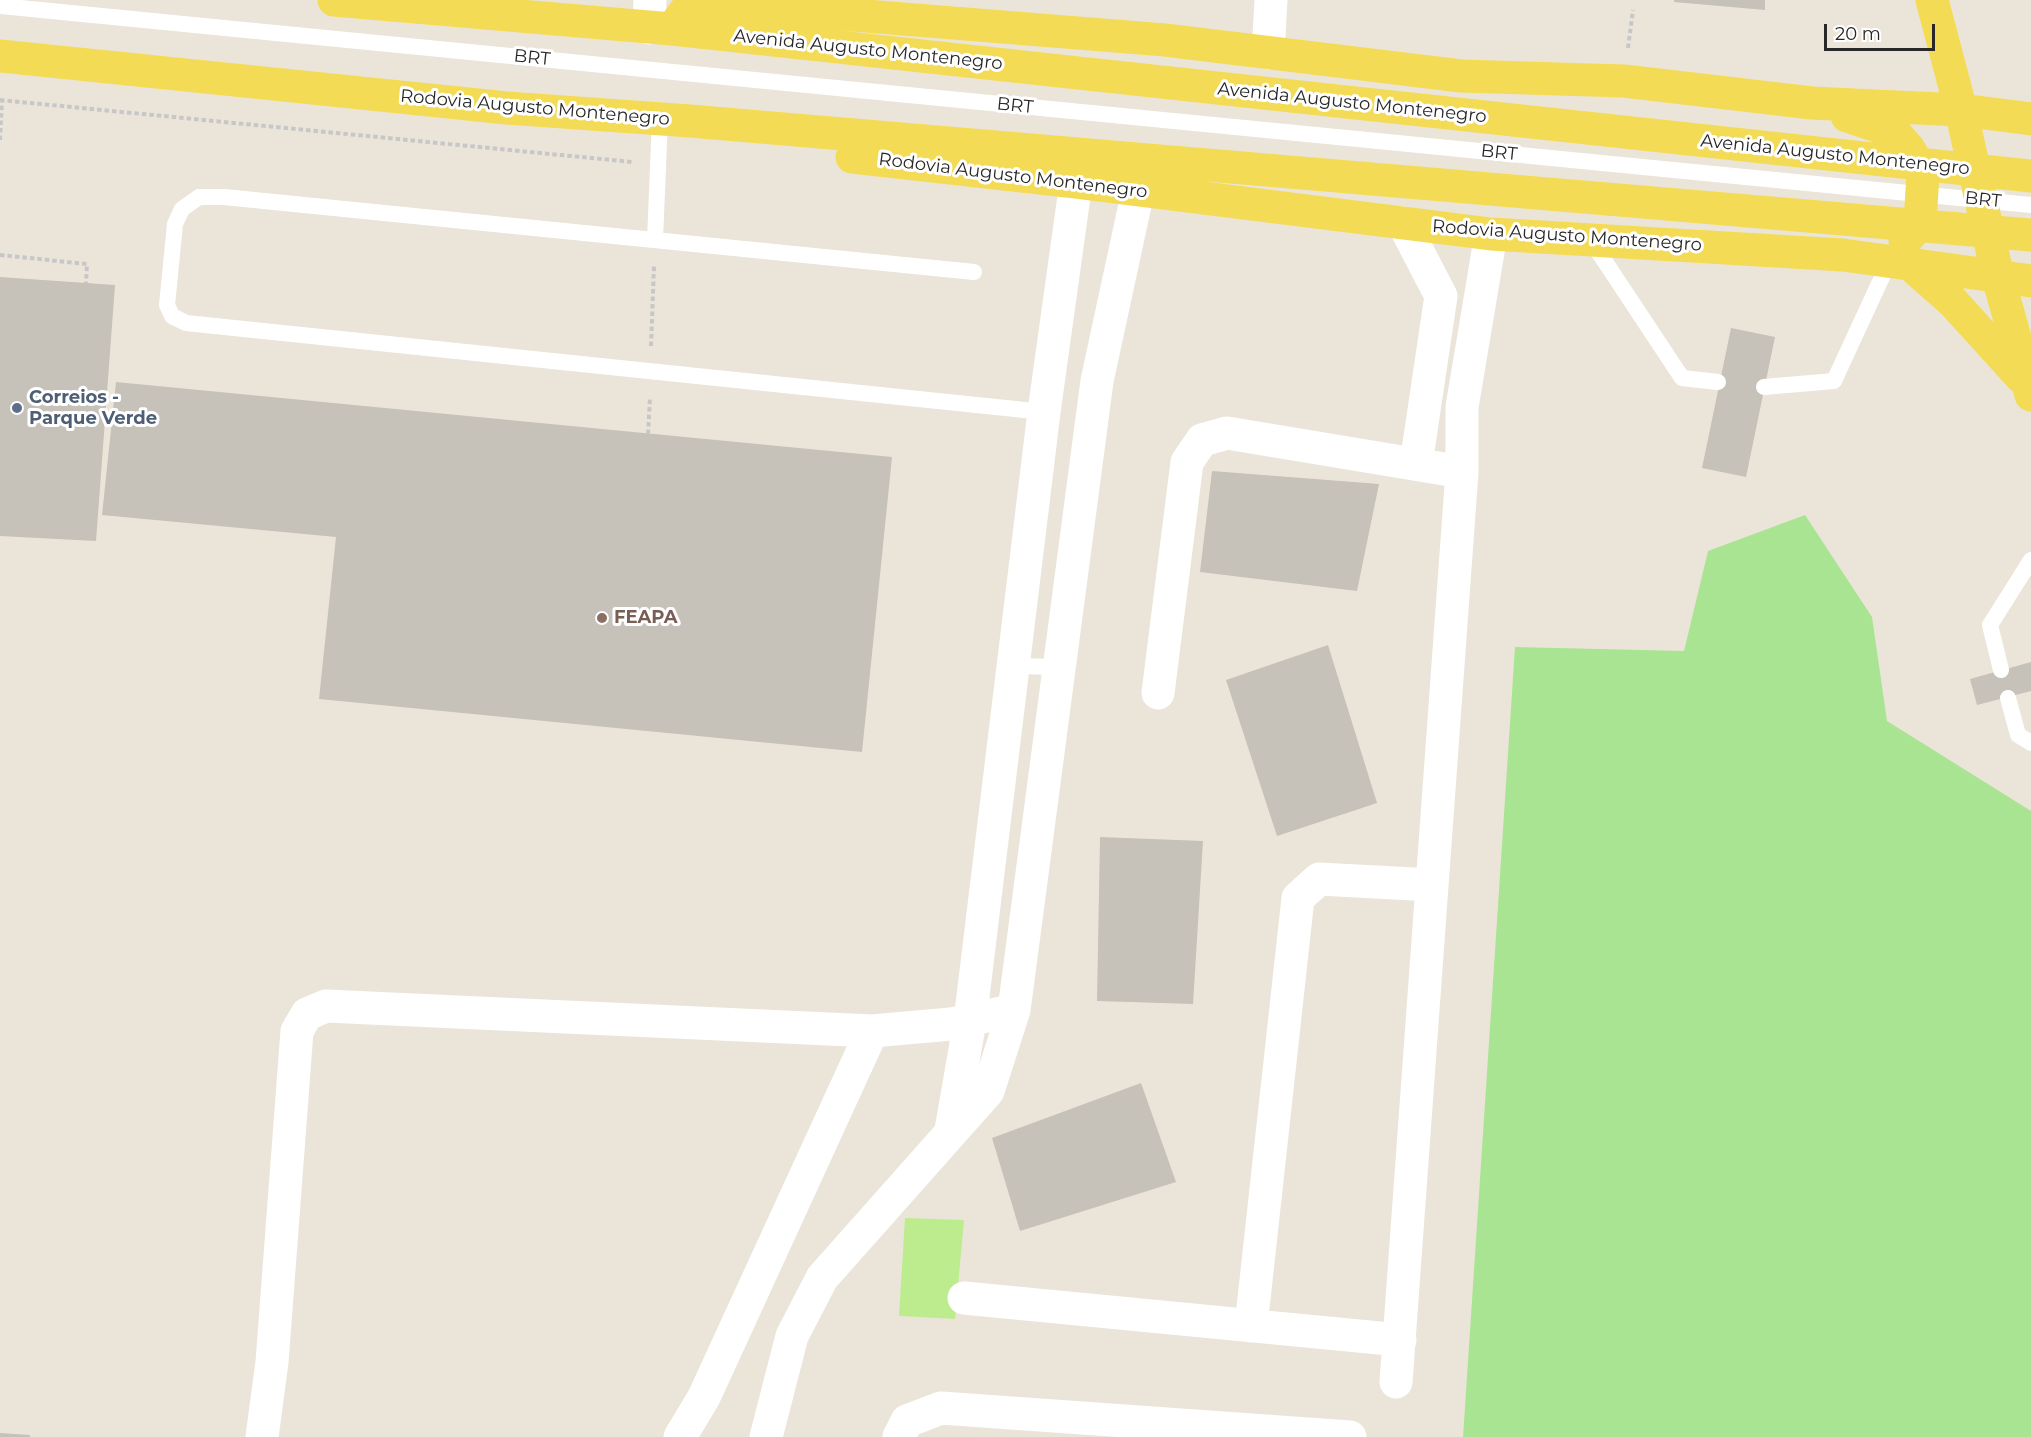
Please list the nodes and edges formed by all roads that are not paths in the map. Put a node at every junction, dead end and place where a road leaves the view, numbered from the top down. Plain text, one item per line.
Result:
1 (334, 0) edge
2 (1271, 0) edge
3 (1932, 0) edge
4 (692, 1) edge
5 (789, 5) edge
6 (0, 6) edge
7 (657, 19) edge
8 (1268, 53) junction
9 (0, 56) edge
10 (1812, 103) junction
11 (1961, 110) junction
12 (2031, 118) edge
13 (660, 119) junction
14 (774, 128) junction
15 (2031, 176) edge
16 (1076, 182) junction
17 (1138, 190) junction
18 (2031, 205) edge
19 (1403, 223) junction
20 (1491, 234) junction
21 (2031, 235) edge
22 (1590, 238) junction
23 (655, 240) junction
24 (1843, 255) junction
25 (1900, 263) junction
26 (974, 272) dead end
27 (1998, 277) junction
28 (2031, 281) edge
29 (1441, 296) junction
30 (1481, 299) junction
31 (1718, 382) dead end
32 (1764, 387) dead end
33 (2030, 390) edge
34 (1044, 412) junction
35 (1416, 464) junction
36 (1462, 472) junction
37 (2031, 560) edge
38 (1013, 666) junction
39 (1059, 667) junction
40 (2001, 670) dead end
41 (1158, 693) dead end
42 (2008, 698) dead end
43 (2031, 743) edge
44 (1432, 885) junction
45 (1014, 1010) junction
46 (970, 1021) junction
47 (872, 1031) junction
48 (951, 1130) junction
49 (964, 1298) dead end
50 (1251, 1326) junction
51 (1400, 1340) junction
52 (1396, 1382) dead end
53 (262, 1437) edge
54 (680, 1437) edge
55 (766, 1437) edge
56 (899, 1437) edge
57 (1350, 1437) edge

1 - 7 main road
2 - 8 street
3 - 11 main road
4 - 5 main road
4 - 7 main road
5 - 8 main road
6 - 18 lane, BRT
7 - 15 main road, Avenida Augusto Montenegro
8 - 10 main road
9 - 13 main road, Rodovia Augusto Montenegro
10 - 11 main road
10 - 24 main road
11 - 12 main road
11 - 27 main road
13 - 14 main road, Rodovia Augusto Montenegro
13 - 23 lane
14 - 16 main road, Rodovia Augusto Montenegro
14 - 21 main road
16 - 17 main road, Rodovia Augusto Montenegro
16 - 34 street
17 - 19 main road, Rodovia Augusto Montenegro
17 - 39 street
19 - 20 main road, Rodovia Augusto Montenegro
19 - 29 street
20 - 22 main road, Rodovia Augusto Montenegro
20 - 30 street
22 - 24 main road, Rodovia Augusto Montenegro
22 - 31 lane
23 - 26 lane
23 - 34 lane
24 - 25 main road, Rodovia Augusto Montenegro
25 - 27 main road, Rodovia Augusto Montenegro
25 - 32 lane
25 - 33 main road
27 - 28 main road, Rodovia Augusto Montenegro
27 - 33 main road
29 - 30 street
29 - 35 street
30 - 36 street
34 - 38 street
35 - 36 street
35 - 41 street
36 - 44 street
37 - 40 lane
38 - 39 lane
38 - 46 street
39 - 45 street
42 - 43 lane
44 - 50 street
44 - 51 street
45 - 46 street
45 - 48 street
46 - 47 street
46 - 48 street
47 - 53 street
47 - 54 street
48 - 55 street
49 - 50 street
50 - 51 street
51 - 52 street
56 - 57 street

